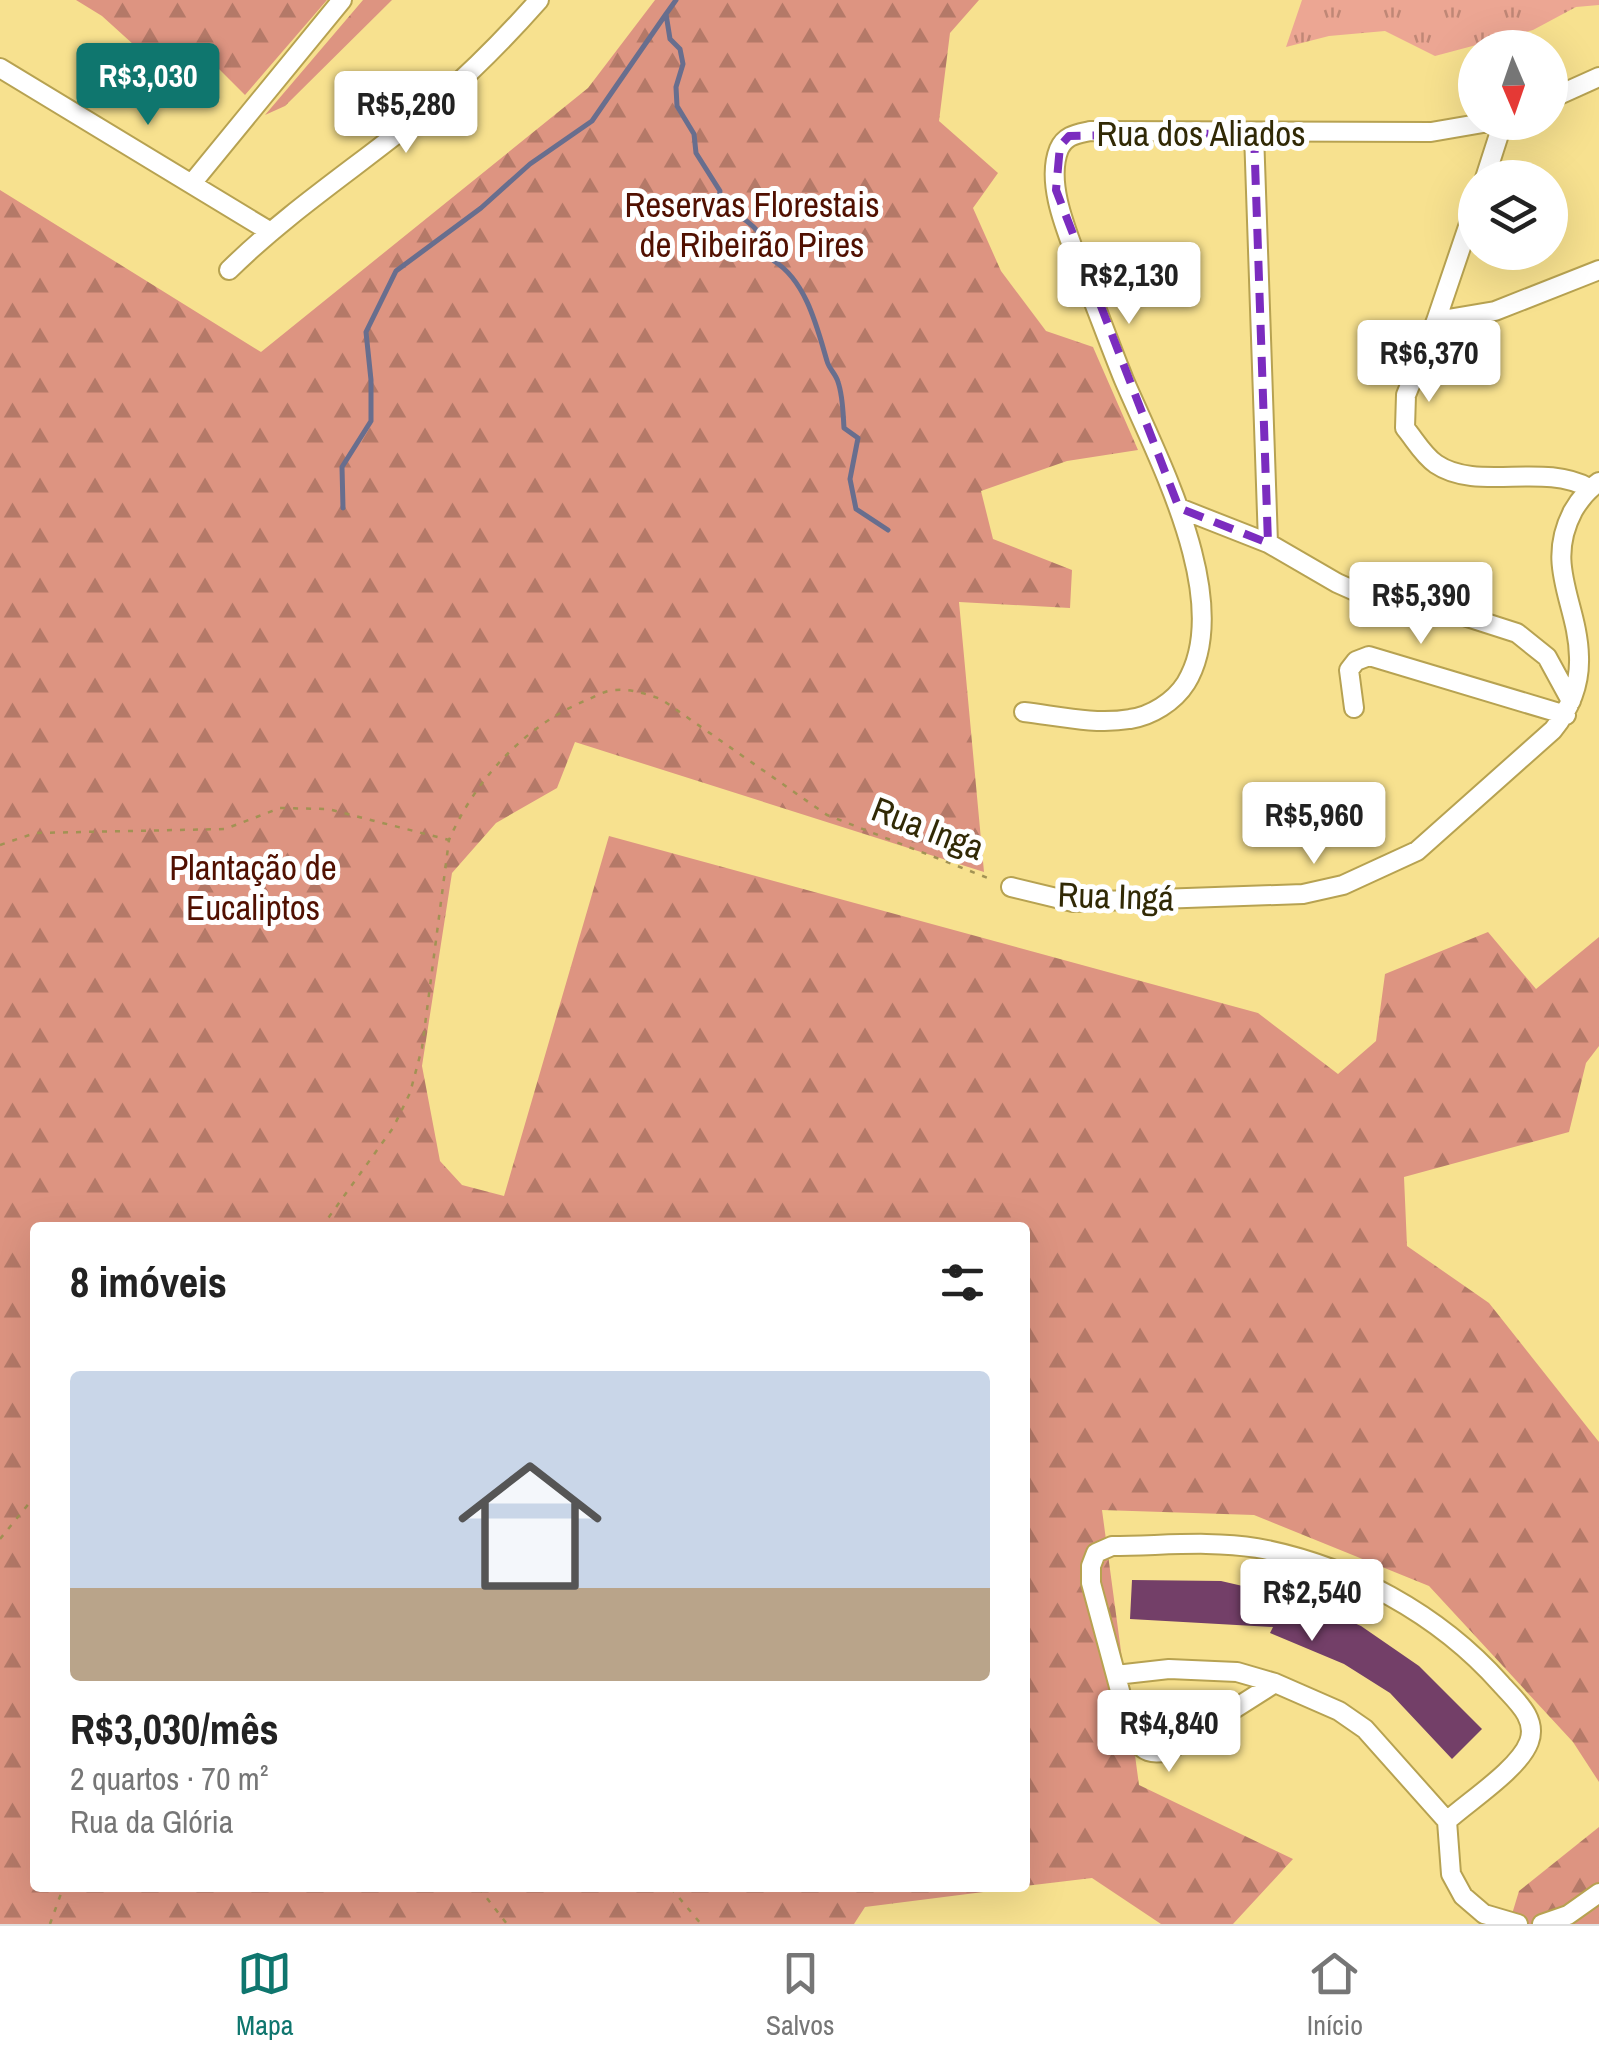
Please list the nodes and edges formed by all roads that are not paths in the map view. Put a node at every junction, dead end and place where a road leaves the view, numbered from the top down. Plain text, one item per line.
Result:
1 (342, 0) edge
2 (539, 0) edge
3 (0, 68) edge
4 (1599, 77) edge
5 (1568, 90) edge
6 (1458, 127) edge
7 (1254, 133) junction
8 (193, 182) junction
9 (269, 231) junction
10 (1458, 256) edge
11 (229, 270) dead end
12 (1599, 270) edge
13 (1436, 321) junction
14 (1594, 485) edge
15 (1178, 508) junction
16 (1268, 543) junction
17 (1354, 708) dead end
18 (1568, 708) junction
19 (1024, 712) dead end
20 (1012, 887) road end
21 (1116, 1675) junction
22 (1275, 1683) junction
23 (1447, 1821) junction
24 (1599, 1893) edge
25 (1518, 1924) edge
26 (1542, 1924) edge

1 - 8 street
2 - 9 street
3 - 8 street
4 - 5 street
6 - 7 street, Rua dos Aliados
7 - 15 street, Rua dos Aliados
7 - 16 street
8 - 9 street
9 - 11 street
10 - 13 street
12 - 13 street
13 - 14 street
14 - 18 street
15 - 16 street
15 - 19 street, Rua dos Aliados
16 - 18 street
17 - 18 street
18 - 20 street, Rua Ingá
21 - 22 street
21 - 22 street
21 - 23 street
22 - 23 street
23 - 25 street
24 - 26 street

